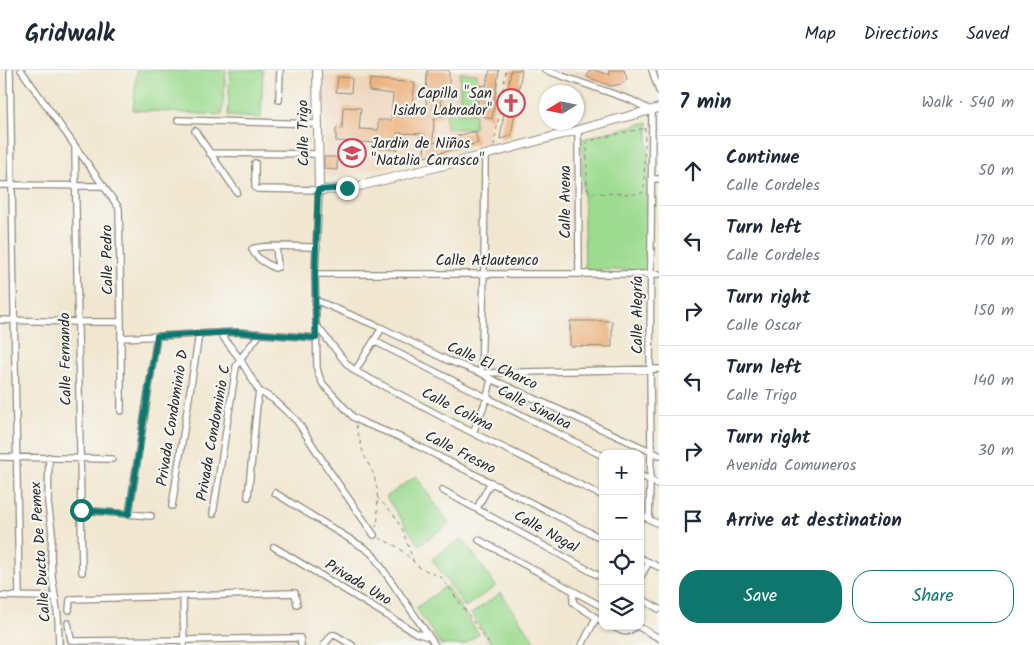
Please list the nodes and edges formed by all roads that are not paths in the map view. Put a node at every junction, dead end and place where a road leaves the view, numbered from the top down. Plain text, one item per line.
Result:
1 (10, 70) edge
2 (21, 70) edge
3 (280, 70) edge
4 (317, 70) edge
5 (546, 70) edge
6 (652, 70) edge
7 (659, 91) edge
8 (279, 100) dead end
9 (655, 110) edge
10 (178, 120) dead end
11 (318, 124) junction
12 (195, 131) dead end
13 (578, 131) junction
14 (76, 146) junction
15 (209, 153) junction
16 (318, 154) junction
17 (489, 154) junction
18 (255, 163) dead end
19 (651, 179) junction
20 (659, 179) edge
21 (12, 184) junction
22 (0, 185) edge
23 (76, 185) junction
24 (104, 186) junction
25 (318, 190) junction
26 (237, 192) dead end
27 (276, 247) junction
28 (316, 247) junction
29 (315, 274) junction
30 (484, 274) junction
31 (579, 274) junction
32 (650, 274) junction
33 (659, 274) edge
34 (315, 300) junction
35 (0, 320) edge
36 (14, 320) junction
37 (78, 322) junction
38 (121, 322) junction
39 (316, 325) junction
40 (382, 328) junction
41 (220, 333) junction
42 (199, 334) junction
43 (260, 334) junction
44 (157, 336) junction
45 (122, 338) junction
46 (316, 338) junction
47 (374, 341) junction
48 (240, 359) junction
49 (650, 369) junction
50 (659, 369) edge
51 (356, 371) junction
52 (481, 373) junction
53 (318, 376) joint
54 (491, 379) junction
55 (259, 391) junction
56 (487, 398) junction
57 (121, 411) dead end
58 (473, 432) junction
59 (651, 452) junction
60 (599, 454) edge
61 (659, 455) edge
62 (0, 457) edge
63 (17, 457) junction
64 (49, 457) junction
65 (80, 458) junction
66 (112, 459) dead end
67 (644, 477) edge
68 (650, 480) junction
69 (491, 482) junction
70 (659, 485) edge
71 (442, 490) dead end
72 (274, 493) dead end
73 (601, 495) edge
74 (248, 497) dead end
75 (172, 506) dead end
76 (477, 508) junction
77 (81, 510) junction
78 (129, 514) junction
79 (213, 514) dead end
80 (151, 516) dead end
81 (644, 517) edge
82 (649, 519) junction
83 (659, 524) edge
84 (374, 535) road end
85 (599, 537) edge
86 (480, 540) dead end
87 (274, 547) dead end
88 (644, 560) edge
89 (649, 562) junction
90 (659, 567) edge
91 (644, 571) edge
92 (82, 572) dead end
93 (599, 576) edge
94 (574, 592) junction
95 (0, 596) edge
96 (19, 596) junction
97 (183, 596) junction
98 (55, 597) junction
99 (644, 600) edge
100 (297, 604) dead end
101 (599, 605) edge
102 (659, 608) edge
103 (69, 610) dead end
104 (596, 618) junction
105 (599, 620) edge
106 (68, 623) dead end
107 (644, 630) edge
108 (430, 638) junction
109 (659, 638) edge
110 (184, 643) edge
111 (59, 645) edge
112 (301, 645) edge
113 (324, 645) edge
114 (352, 645) edge
115 (435, 645) edge
116 (582, 645) edge

1 - 21 street
2 - 14 street, Calle Pedro
3 - 8 street
4 - 11 main road, Calle Trigo
5 - 9 street
6 - 7 street
9 - 13 main road
9 - 19 street, Calle Alegría
10 - 11 street
11 - 16 main road, Calle Trigo
12 - 15 street
13 - 17 main road
13 - 31 street, Calle Avena
14 - 23 street, Calle Fernando
14 - 24 street, Calle Pedro
15 - 16 street
15 - 26 street
16 - 25 main road, Calle Trigo
17 - 25 main road
17 - 30 street
18 - 25 street
19 - 20 street
19 - 32 street, Calle Alegría
21 - 22 street
21 - 23 street
21 - 36 street
23 - 24 street
23 - 37 street, Calle Fernando
24 - 38 street, Calle Pedro
25 - 28 street, Calle Trigo
27 - 27 street
27 - 28 street
28 - 29 street, Calle Trigo
29 - 30 street, Calle Atlautenco
29 - 34 street, Calle Trigo
30 - 31 street, Calle Atlautenco
30 - 52 street
31 - 32 street, Calle Atlautenco
32 - 33 street, Calle Atlautenco
32 - 49 street, Calle Alegría
34 - 39 street, Calle Trigo
34 - 40 street, Calle El Charco
35 - 36 street
36 - 37 street
36 - 63 street
37 - 38 street
37 - 65 street, Calle Fernando
38 - 45 street, Calle Pedro
39 - 46 street, Calle Trigo
39 - 51 street, Calle Colima
40 - 47 street
40 - 52 street, Calle El Charco
41 - 42 street
41 - 43 street
41 - 48 street
42 - 44 street
42 - 75 street, Privada Condominio D
43 - 46 street
43 - 48 street, Privada Condominio C
44 - 45 street
44 - 78 street
45 - 57 street, Calle Pedro
46 - 53 street, Calle Trigo
47 - 51 street
47 - 56 street, Calle Sinaloa
48 - 55 street
48 - 79 street, Privada Condominio C
49 - 50 street
49 - 52 street
49 - 59 street, Calle Alegría
51 - 58 street, Calle Colima
52 - 54 street, Calle El Charco
53 - 69 street, Calle Fresno
54 - 56 street
54 - 59 street, Calle El Charco
55 - 74 street
55 - 84 street
56 - 58 street
56 - 60 street, Calle Sinaloa
58 - 73 street, Calle Colima
59 - 61 street, Calle El Charco
59 - 68 street, Calle Alegría
62 - 63 street
63 - 64 street
63 - 96 street
64 - 65 street
64 - 98 street, Calle Ducto De Pemex
65 - 66 street
65 - 77 street, Calle Fernando
67 - 68 street
68 - 70 street
68 - 82 street, Calle Alegría
69 - 76 street
69 - 85 street, Calle Fresno
71 - 76 street, Calle Nogal
72 - 108 street
76 - 93 street, Calle Nogal
77 - 78 street
77 - 92 street, Calle Fernando
78 - 80 street
81 - 82 street
82 - 83 street
86 - 94 street
87 - 108 street, Privada Uno
88 - 89 street
89 - 90 street
89 - 91 street
94 - 101 street
94 - 104 street
95 - 96 street
96 - 98 street
97 - 100 street
97 - 103 street
97 - 110 street
98 - 111 street, Calle Ducto De Pemex
99 - 102 street
104 - 105 street
104 - 116 street
106 - 110 street
107 - 109 street
108 - 115 street
110 - 112 street
113 - 114 street

